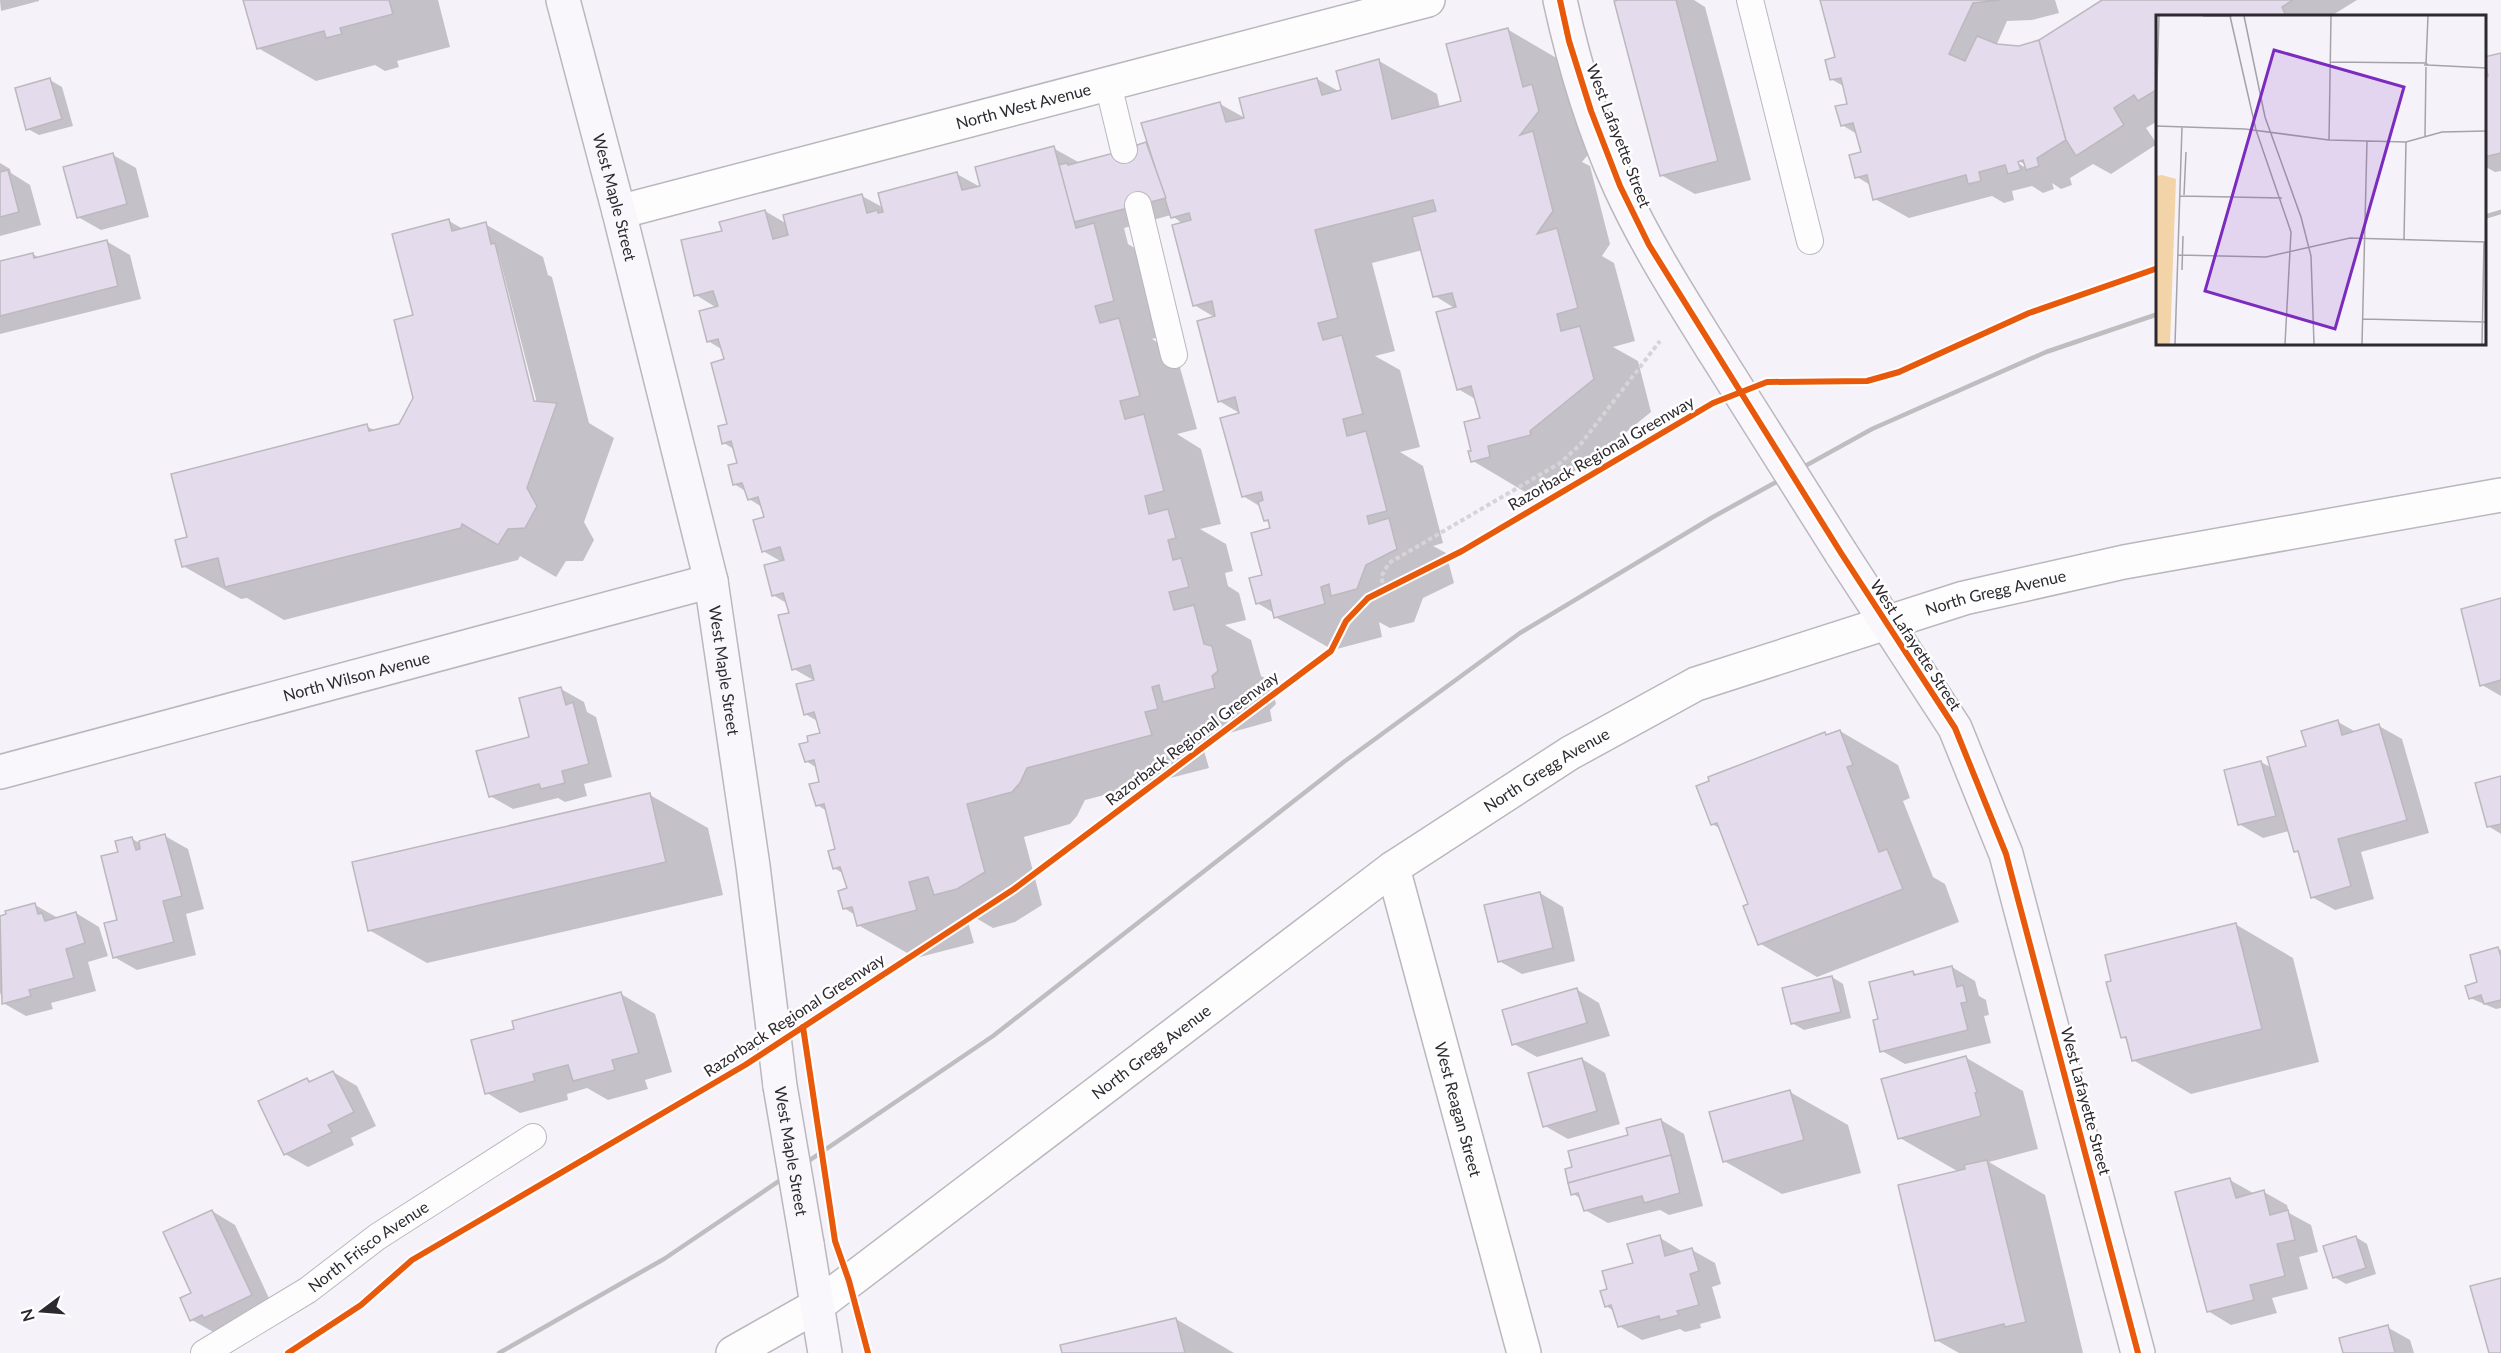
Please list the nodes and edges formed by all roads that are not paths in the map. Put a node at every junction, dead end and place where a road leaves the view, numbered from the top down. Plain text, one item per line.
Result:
1 (563, 0) edge
2 (1428, 0) edge
3 (1560, 0) edge
4 (1750, 0) edge
5 (1108, 84) junction
6 (1124, 150) dead end
7 (1138, 205) dead end
8 (619, 212) junction
9 (1810, 241) dead end
10 (1174, 355) dead end
11 (2501, 495) edge
12 (711, 581) junction
13 (1885, 623) junction
14 (0, 772) edge
15 (1393, 868) junction
16 (533, 1137) dead end
17 (818, 1305) junction
18 (204, 1353) edge
19 (733, 1353) edge
20 (825, 1353) edge
21 (1524, 1353) edge
22 (2138, 1353) edge

1 - 8 street, West Maple Street
2 - 5 street, North West Avenue
3 - 13 street, West Lafayette Street, bridge
4 - 9 lane
5 - 6 lane
5 - 8 street, North West Avenue
7 - 10 lane
8 - 12 street, West Maple Street
11 - 13 street, North Gregg Avenue
12 - 14 street, North Wilson Avenue
12 - 17 street, West Maple Street, bridge
13 - 15 street, North Gregg Avenue
13 - 22 street, West Lafayette Street
15 - 17 street, North Gregg Avenue
15 - 21 street, West Reagan Street
16 - 18 lane, North Frisco Avenue
17 - 19 street, North Gregg Avenue
17 - 20 street, West Maple Street

